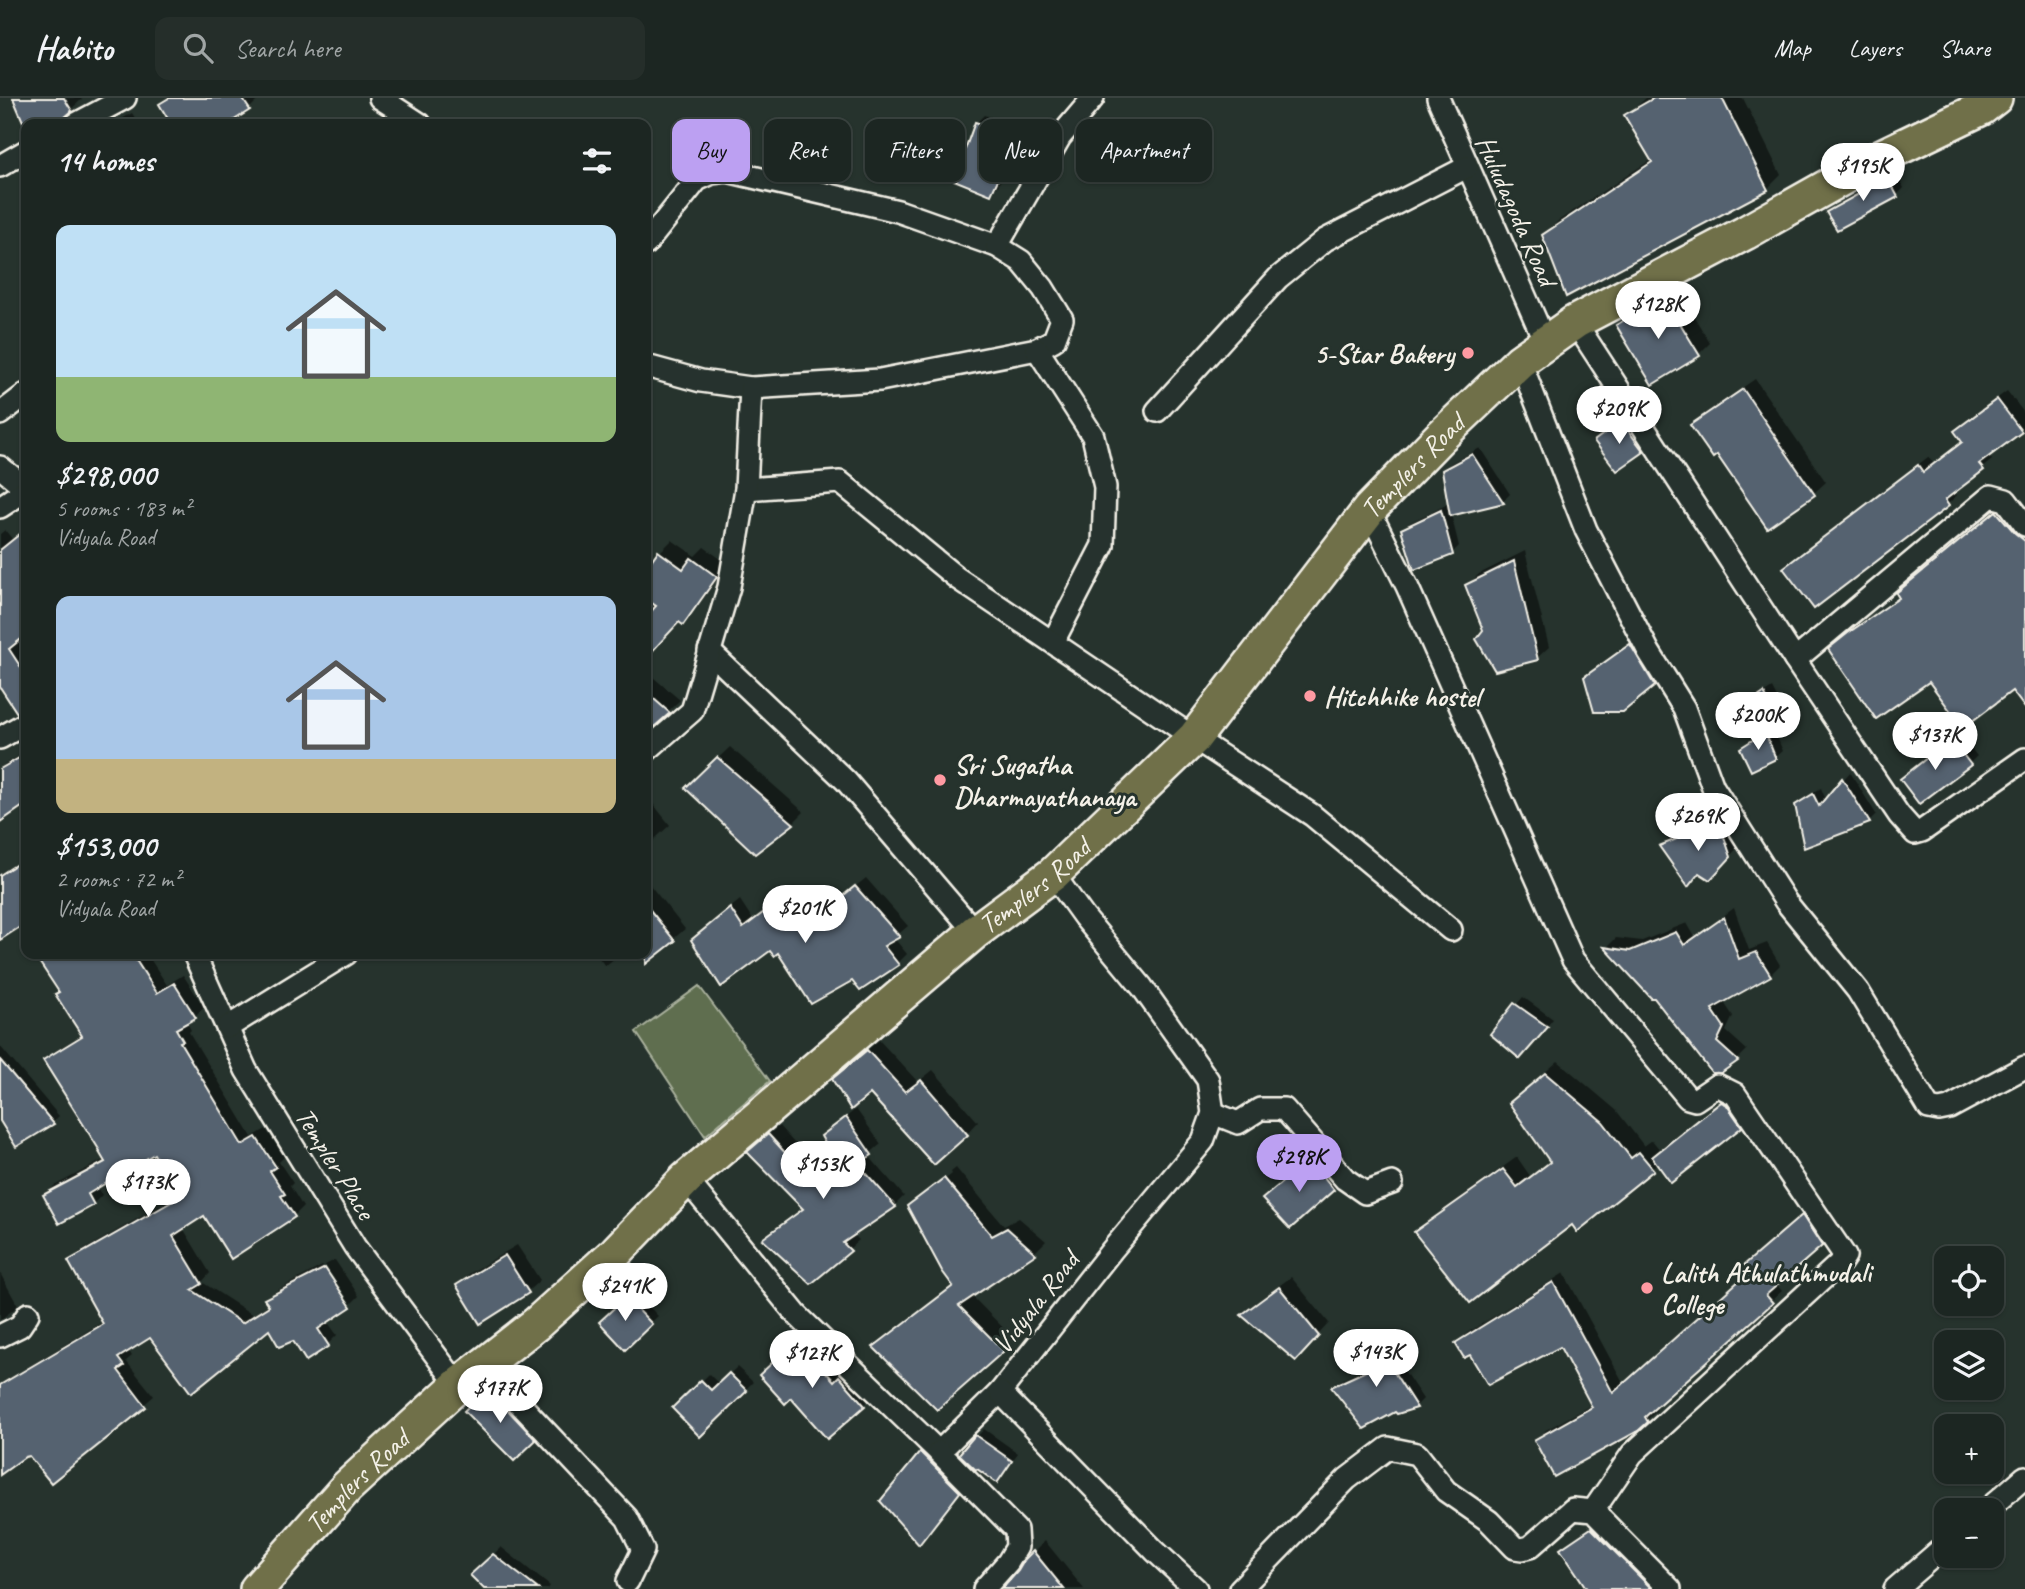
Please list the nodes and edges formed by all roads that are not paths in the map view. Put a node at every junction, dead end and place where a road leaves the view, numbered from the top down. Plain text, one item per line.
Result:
1 (125, 98) edge
2 (380, 98) edge
3 (1093, 98) edge
4 (1438, 98) edge
5 (1995, 98) edge
6 (413, 112) edge
7 (85, 119) edge
8 (21, 154) edge
9 (0, 166) edge
10 (1467, 167) junction
11 (651, 238) edge
12 (997, 246) junction
13 (1575, 322) junction
14 (1037, 349) junction
15 (1533, 353) junction
16 (651, 367) edge
17 (751, 388) junction
18 (21, 398) edge
19 (1157, 411) dead end
20 (0, 414) edge
21 (0, 467) edge
22 (21, 485) edge
23 (746, 489) junction
24 (21, 492) edge
25 (0, 507) edge
26 (1369, 510) junction
27 (2025, 525) edge
28 (1052, 642) junction
29 (709, 650) junction
30 (1795, 660) junction
31 (21, 726) edge
32 (0, 738) edge
33 (1194, 738) junction
34 (651, 747) edge
35 (2025, 759) edge
36 (1053, 874) junction
37 (1451, 930) dead end
38 (975, 932) junction
39 (196, 959) edge
40 (338, 959) edge
41 (228, 1027) junction
42 (2025, 1067) edge
43 (1213, 1113) junction
44 (686, 1179) junction
45 (1392, 1183) dead end
46 (28, 1314) dead end
47 (0, 1336) edge
48 (471, 1375) junction
49 (1000, 1392) junction
50 (939, 1452) junction
51 (2025, 1477) edge
52 (2000, 1498) edge
53 (1593, 1511) junction
54 (1934, 1555) edge
55 (628, 1581) dead end
56 (257, 1589) edge
57 (984, 1589) edge
58 (1196, 1589) edge
59 (1240, 1589) edge
60 (1670, 1589) edge
61 (1895, 1589) edge

1 - 7 street
2 - 6 street
3 - 12 street
4 - 10 street, Huludagoda Road
5 - 13 main road, Templers Road
8 - 9 street
10 - 15 street, Huludagoda Road
10 - 19 street
11 - 12 street
12 - 14 street
13 - 15 main road, Templers Road
13 - 30 street
14 - 17 street
14 - 28 street
15 - 26 main road, Templers Road
15 - 42 street, Huludagoda Road
16 - 17 street
17 - 23 street
18 - 20 street
21 - 22 street
23 - 28 street
23 - 29 street
24 - 25 street
26 - 33 main road, Templers Road
26 - 53 street
27 - 30 street
28 - 33 street
29 - 34 street
29 - 38 street
30 - 35 street
31 - 32 street
33 - 36 main road, Templers Road
33 - 37 street
36 - 38 main road, Templers Road
36 - 43 street
38 - 44 main road, Templers Road
39 - 41 street, Templer Place
40 - 41 street
41 - 48 street, Templer Place
43 - 45 street
43 - 49 street, Vidyala Road
44 - 48 main road, Templers Road
44 - 50 street
46 - 47 street
48 - 55 street, Templer Place
48 - 56 main road, Templers Road
49 - 50 street, Vidyala Road
49 - 58 street
50 - 57 street
51 - 52 street
53 - 59 street
53 - 60 street
54 - 61 street

